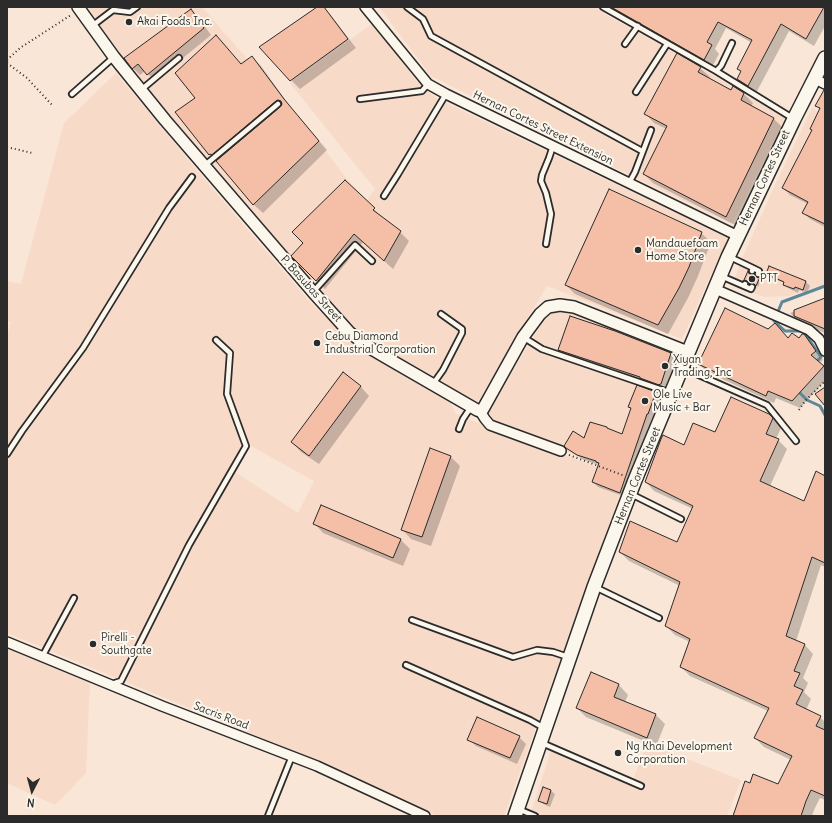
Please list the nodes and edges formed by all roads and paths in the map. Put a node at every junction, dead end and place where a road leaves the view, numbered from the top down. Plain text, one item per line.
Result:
1 (137, 7) edge
2 (365, 7) edge
3 (407, 7) edge
4 (603, 7) edge
5 (79, 8) edge
6 (92, 26) junction
7 (638, 26) junction
8 (732, 43) dead end
9 (625, 44) dead end
10 (667, 44) junction
11 (114, 57) junction
12 (179, 58) dead end
13 (825, 58) edge
14 (7, 61) edge
15 (716, 71) junction
16 (820, 82) edge
17 (428, 84) junction
18 (141, 90) junction
19 (636, 92) dead end
20 (72, 94) dead end
21 (446, 94) junction
22 (360, 99) dead end
23 (278, 104) dead end
24 (53, 106) dead end
25 (794, 119) junction
26 (651, 130) dead end
27 (553, 146) junction
28 (7, 147) edge
29 (642, 151) junction
30 (32, 153) dead end
31 (204, 166) junction
32 (192, 177) dead end
33 (629, 183) junction
34 (384, 196) dead end
35 (738, 236) junction
36 (546, 244) dead end
37 (728, 257) junction
38 (372, 261) dead end
39 (758, 274) dead end
40 (720, 275) junction
41 (752, 287) dead end
42 (715, 289) junction
43 (313, 292) junction
44 (441, 314) dead end
45 (523, 337) junction
46 (216, 340) dead end
47 (825, 351) edge
48 (688, 352) junction
49 (682, 367) junction
50 (825, 381) edge
51 (433, 385) junction
52 (671, 393) junction
53 (476, 409) junction
54 (799, 410) dead end
55 (459, 429) dead end
56 (796, 442) dead end
57 (561, 452) joint
58 (7, 454) edge
59 (635, 480) junction
60 (630, 493) junction
61 (681, 519) dead end
62 (594, 587) junction
63 (74, 598) dead end
64 (659, 618) dead end
65 (412, 620) dead end
66 (8, 644) edge
67 (42, 656) junction
68 (569, 657) junction
69 (406, 665) dead end
70 (111, 685) junction
71 (545, 728) junction
72 (540, 742) junction
73 (292, 756) junction
74 (641, 786) dead end
75 (517, 813) edge
76 (268, 816) edge
77 (425, 816) edge
78 (535, 816) edge

1 - 6 lane
2 - 17 street, Hernan Cortes Street Extension
3 - 29 lane
4 - 7 lane
5 - 6 street, P. Basubas Street
5 - 14 path
6 - 11 street, P. Basubas Street
7 - 9 lane
7 - 10 lane
8 - 15 lane
10 - 15 lane
10 - 19 lane
11 - 18 street, P. Basubas Street
11 - 20 lane
12 - 18 lane
13 - 16 main road, Hernan Cortes Street
14 - 24 path
15 - 25 lane
16 - 25 main road, Hernan Cortes Street
17 - 21 street, Hernan Cortes Street Extension
17 - 22 lane
18 - 31 street, P. Basubas Street
21 - 27 street, Hernan Cortes Street Extension
21 - 34 lane
23 - 31 lane
25 - 35 main road, Hernan Cortes Street
26 - 29 lane
27 - 33 street, Hernan Cortes Street Extension
27 - 36 lane
28 - 30 path
29 - 33 lane
31 - 43 street, P. Basubas Street
32 - 58 lane
33 - 35 street, Hernan Cortes Street Extension
35 - 37 main road, Hernan Cortes Street
37 - 39 lane
37 - 40 main road, Hernan Cortes Street
38 - 43 lane
40 - 41 lane
40 - 42 main road, Hernan Cortes Street
42 - 47 street
42 - 48 main road, Hernan Cortes Street
43 - 51 street, P. Basubas Street
44 - 51 lane
45 - 48 street
45 - 52 lane
45 - 53 street
46 - 70 lane
48 - 49 main road, Hernan Cortes Street
49 - 52 main road, Hernan Cortes Street
49 - 56 lane
50 - 54 path
51 - 53 street, P. Basubas Street
52 - 59 main road, Hernan Cortes Street
53 - 55 lane
53 - 57 street
57 - 59 path
59 - 60 main road, Hernan Cortes Street
60 - 61 lane
60 - 62 main road, Hernan Cortes Street
62 - 64 lane
62 - 68 main road, Hernan Cortes Street
63 - 67 lane
65 - 68 lane
66 - 67 street, Sacris Road
67 - 70 street, Sacris Road
68 - 71 main road, Hernan Cortes Street
69 - 71 lane
70 - 73 street, Sacris Road
71 - 72 main road, Hernan Cortes Street
72 - 74 lane
72 - 75 main road, Hernan Cortes Street
73 - 76 lane
73 - 77 street, Sacris Road
75 - 78 lane

